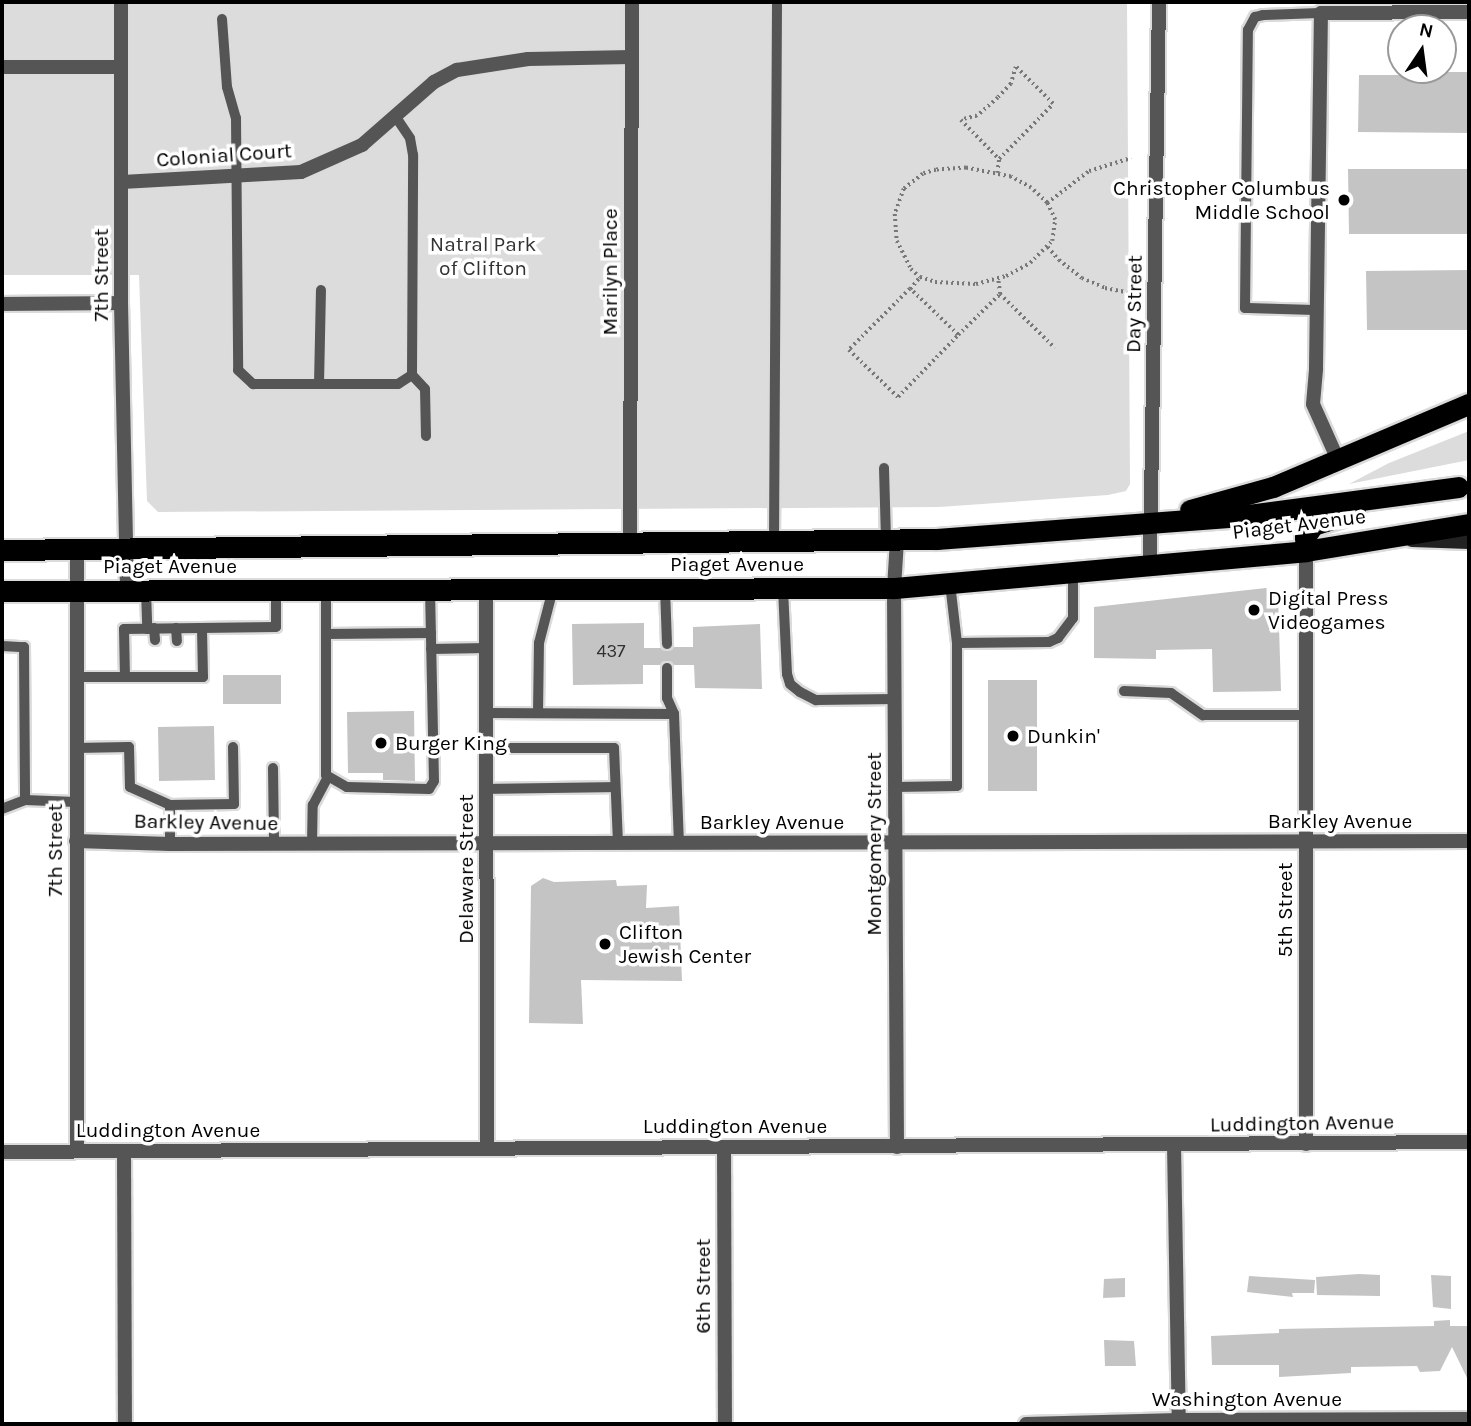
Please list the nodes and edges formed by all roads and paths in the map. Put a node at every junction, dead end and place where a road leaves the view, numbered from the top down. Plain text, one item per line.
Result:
1 (121, 2) edge
2 (632, 2) edge
3 (776, 2) edge
4 (1159, 2) edge
5 (1469, 12) edge
6 (1321, 13) junction
7 (222, 19) dead end
8 (632, 57) junction
9 (2, 67) edge
10 (121, 67) junction
11 (395, 116) junction
12 (1131, 158) dead end
13 (999, 159) junction
14 (997, 173) junction
15 (237, 175) junction
16 (122, 182) junction
17 (1047, 203) junction
18 (1048, 247) junction
19 (920, 277) junction
20 (998, 278) junction
21 (910, 289) junction
22 (320, 290) dead end
23 (1131, 293) dead end
24 (1000, 294) junction
25 (2, 303) edge
26 (121, 303) junction
27 (1317, 310) junction
28 (958, 335) junction
29 (1055, 348) dead end
30 (412, 375) junction
31 (319, 384) junction
32 (1469, 404) edge
33 (426, 436) dead end
34 (1338, 460) junction
35 (884, 468) dead end
36 (1464, 486) edge
37 (1151, 521) junction
38 (1469, 524) edge
39 (1379, 539) junction
40 (892, 540) junction
41 (774, 541) junction
42 (630, 542) junction
43 (1469, 542) edge
44 (77, 549) junction
45 (126, 549) junction
46 (2, 550) edge
47 (1306, 551) junction
48 (1150, 566) junction
49 (1073, 572) junction
50 (950, 583) junction
51 (894, 588) junction
52 (430, 589) junction
53 (486, 589) junction
54 (553, 589) junction
55 (665, 589) junction
56 (783, 589) junction
57 (76, 590) junction
58 (326, 590) junction
59 (2, 591) edge
60 (136, 591) junction
61 (276, 591) junction
62 (176, 628) junction
63 (202, 628) junction
64 (150, 629) junction
65 (431, 633) junction
66 (326, 634) junction
67 (155, 640) dead end
68 (177, 641) dead end
69 (957, 643) junction
70 (667, 644) dead end
71 (2, 646) edge
72 (486, 648) junction
73 (431, 649) junction
74 (667, 668) dead end
75 (76, 677) junction
76 (125, 677) junction
77 (1124, 691) dead end
78 (895, 699) junction
79 (486, 713) junction
80 (538, 713) junction
81 (674, 714) junction
82 (1306, 715) junction
83 (233, 747) dead end
84 (76, 748) junction
85 (486, 748) junction
86 (273, 768) dead end
87 (328, 777) junction
88 (615, 787) junction
89 (895, 787) junction
90 (487, 789) junction
91 (25, 800) junction
92 (76, 802) junction
93 (170, 805) junction
94 (2, 809) edge
95 (76, 841) junction
96 (1469, 841) edge
97 (1306, 842) junction
98 (618, 843) junction
99 (679, 843) junction
100 (895, 843) junction
101 (170, 844) junction
102 (274, 844) junction
103 (312, 844) junction
104 (487, 844) junction
105 (1469, 1142) edge
106 (1306, 1144) junction
107 (1174, 1145) junction
108 (724, 1147) junction
109 (897, 1147) junction
110 (487, 1149) junction
111 (124, 1151) junction
112 (2, 1152) edge
113 (78, 1152) junction
114 (1469, 1419) edge
115 (1179, 1422) edge
116 (125, 1424) edge
117 (725, 1424) edge
118 (1026, 1424) edge

1 - 10 street, 7th Street
2 - 8 street, Marilyn Place
3 - 41 lane
4 - 37 street, Day Street
5 - 6 street
6 - 27 street
6 - 27 lane
7 - 15 lane
8 - 11 street, Colonial Court
8 - 42 street, Marilyn Place
9 - 10 street
10 - 16 street, 7th Street
11 - 15 street, Colonial Court
11 - 30 lane
12 - 17 path
13 - 13 path
13 - 14 path
14 - 17 path
14 - 19 path
15 - 16 street, Colonial Court
15 - 31 lane
16 - 26 street, 7th Street
17 - 18 path
18 - 20 path
18 - 23 path
19 - 20 path
19 - 21 path
20 - 24 path
21 - 28 path
21 - 28 path
22 - 31 lane
24 - 28 path
24 - 29 path
25 - 26 street
26 - 45 street, 7th Street
27 - 34 street
30 - 31 lane
30 - 33 lane
32 - 34 highway
34 - 37 highway
35 - 40 lane
36 - 37 highway, Piaget Avenue
36 - 47 highway
37 - 40 highway, Piaget Avenue
37 - 48 street, Day Street
38 - 39 highway
39 - 43 street, Piaget Avenue
39 - 47 highway, Piaget Avenue
40 - 41 highway, Piaget Avenue
40 - 51 street, Montgomery Street
41 - 42 highway, Piaget Avenue
42 - 45 highway, Piaget Avenue
44 - 45 highway, Piaget Avenue
44 - 46 highway, Piaget Avenue
44 - 57 street, 7th Street
45 - 60 street, 7th Street
47 - 48 highway, Piaget Avenue
47 - 82 street, 5th Street
48 - 49 highway, Piaget Avenue
49 - 50 highway, Piaget Avenue
49 - 69 lane
50 - 51 highway, Piaget Avenue
50 - 69 lane
51 - 56 highway, Piaget Avenue
51 - 78 street, Montgomery Street
52 - 53 highway, Piaget Avenue
52 - 58 highway, Piaget Avenue
52 - 65 lane
53 - 54 highway, Piaget Avenue
53 - 72 street, Delaware Street
54 - 55 highway, Piaget Avenue
54 - 80 lane
55 - 56 highway, Piaget Avenue
55 - 70 lane
56 - 78 lane
57 - 59 highway, Piaget Avenue
57 - 60 highway, Piaget Avenue
57 - 75 street, 7th Street
58 - 61 highway, Piaget Avenue
58 - 66 lane
60 - 61 highway, Piaget Avenue
60 - 64 lane
61 - 63 lane
62 - 63 lane
62 - 64 lane
62 - 68 lane
63 - 76 lane
64 - 67 lane
64 - 76 lane
65 - 66 lane
65 - 73 lane
66 - 87 lane
69 - 89 lane
71 - 91 lane
72 - 73 lane
72 - 79 street, Delaware Street
73 - 87 lane
74 - 81 lane
75 - 76 lane
75 - 84 street, 7th Street
77 - 82 lane
78 - 89 street, Montgomery Street
79 - 80 lane
79 - 85 street, Delaware Street
80 - 81 lane
81 - 99 lane
82 - 97 street, 5th Street
83 - 93 lane
84 - 92 street, 7th Street
84 - 93 lane
85 - 88 lane
85 - 90 street, Delaware Street
86 - 102 lane
87 - 103 lane
88 - 90 lane
88 - 98 lane
89 - 100 street, Montgomery Street
90 - 104 street, Delaware Street
91 - 92 lane
91 - 94 lane
92 - 95 street, 7th Street
93 - 101 lane
95 - 101 street, Barkley Avenue
95 - 113 street, 7th Street
96 - 97 street, Barkley Avenue
97 - 100 street, Barkley Avenue
97 - 106 street, 5th Street
98 - 99 street, Barkley Avenue
98 - 104 street, Barkley Avenue
99 - 100 street, Barkley Avenue
100 - 109 street, Montgomery Street
101 - 102 street, Barkley Avenue
102 - 103 street, Barkley Avenue
103 - 104 street, Barkley Avenue
104 - 110 street, Delaware Street
105 - 106 street, Luddington Avenue
106 - 107 street, Luddington Avenue
107 - 109 street, Luddington Avenue
107 - 115 street
108 - 109 street, Luddington Avenue
108 - 110 street, Luddington Avenue
108 - 117 street, 6th Street
110 - 111 street, Luddington Avenue
111 - 113 street, Luddington Avenue
111 - 116 street
112 - 113 street, Luddington Avenue
114 - 115 street, Washington Avenue
115 - 118 street, Washington Avenue

